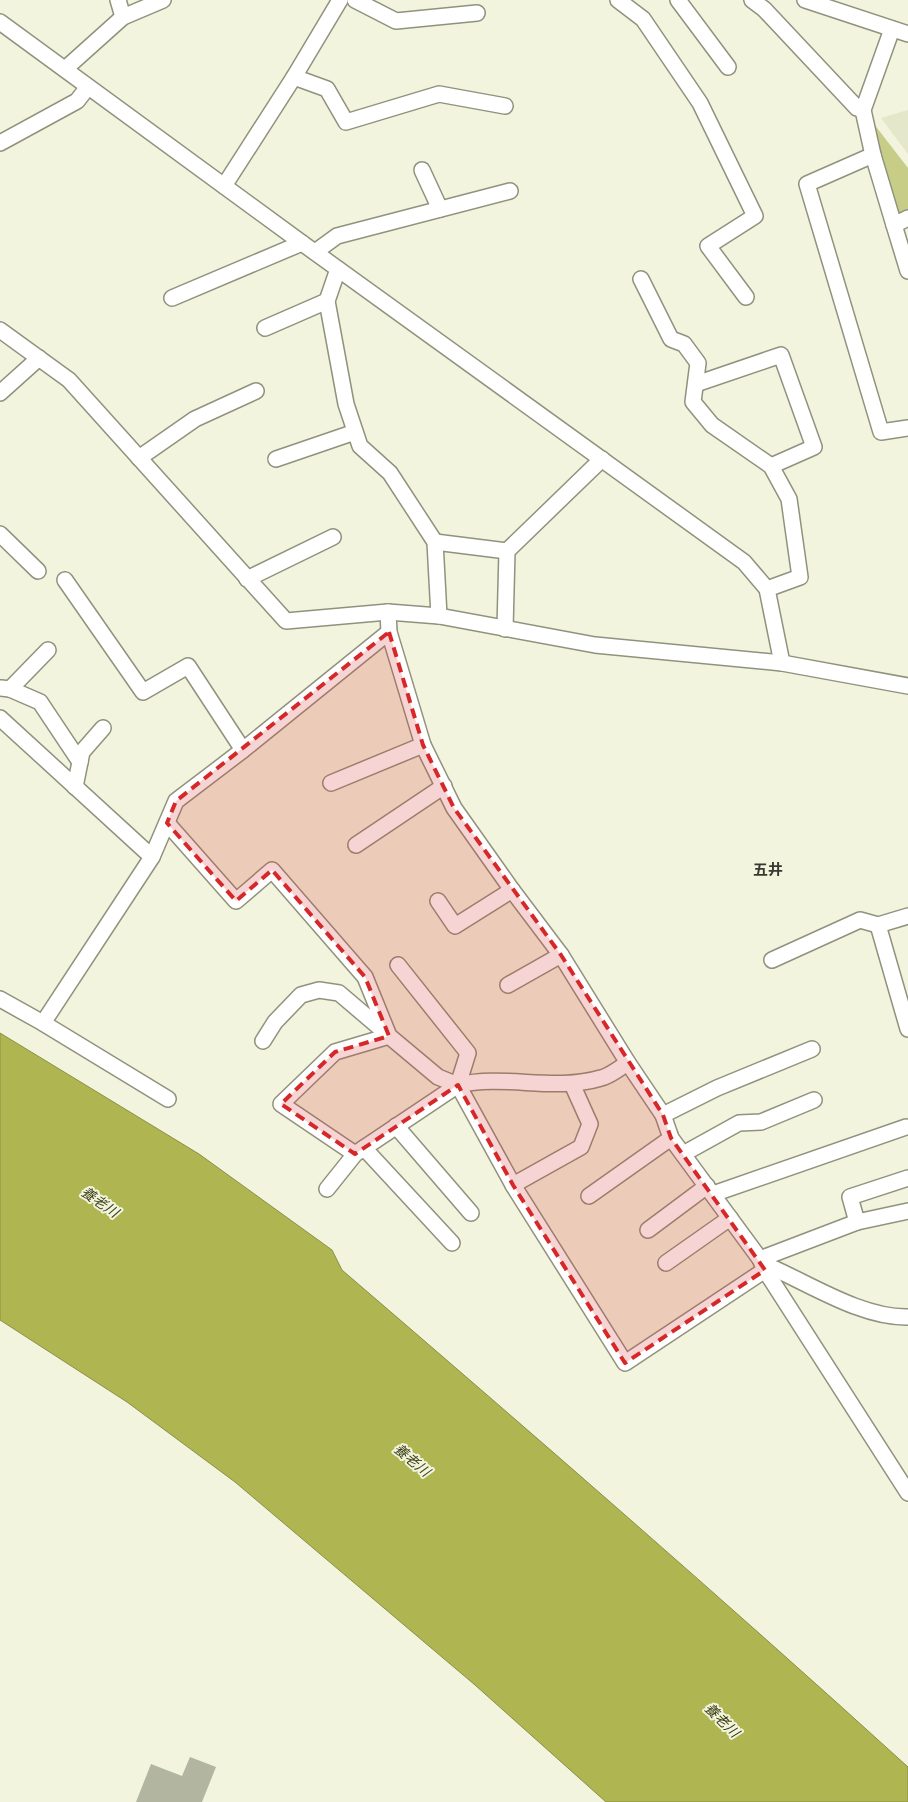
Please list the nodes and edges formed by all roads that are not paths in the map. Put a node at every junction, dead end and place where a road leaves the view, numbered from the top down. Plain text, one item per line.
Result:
1 (118, 0) edge
2 (162, 0) edge
3 (340, 0) edge
4 (355, 0) edge
5 (618, 0) edge
6 (678, 0) edge
7 (752, 0) edge
8 (805, 0) edge
9 (477, 13) dead end
10 (123, 17) junction
11 (0, 22) edge
12 (892, 29) junction
13 (908, 34) edge
14 (728, 67) dead end
15 (65, 69) junction
16 (294, 76) junction
17 (88, 87) junction
18 (505, 106) dead end
19 (863, 110) junction
20 (0, 143) edge
21 (873, 155) junction
22 (422, 170) dead end
23 (224, 186) junction
24 (510, 191) dead end
25 (440, 209) junction
26 (908, 218) edge
27 (894, 226) junction
28 (302, 244) junction
29 (315, 252) junction
30 (338, 269) junction
31 (908, 271) edge
32 (641, 279) dead end
33 (746, 297) dead end
34 (172, 298) dead end
35 (327, 301) junction
36 (265, 328) dead end
37 (0, 330) edge
38 (39, 358) junction
39 (696, 384) junction
40 (256, 390) dead end
41 (0, 393) edge
42 (908, 428) edge
43 (355, 432) junction
44 (139, 458) junction
45 (276, 459) dead end
46 (602, 459) junction
47 (771, 466) junction
48 (0, 534) edge
49 (333, 537) dead end
50 (435, 542) junction
51 (507, 551) junction
52 (38, 571) dead end
53 (247, 578) junction
54 (65, 580) dead end
55 (767, 589) junction
56 (388, 612) junction
57 (439, 616) junction
58 (505, 629) junction
59 (389, 632) junction
60 (48, 650) dead end
61 (782, 663) junction
62 (908, 686) edge
63 (5, 688) edge
64 (0, 718) edge
65 (103, 728) dead end
66 (423, 745) junction
67 (243, 750) junction
68 (80, 762) junction
69 (331, 782) dead end
70 (75, 786) junction
71 (444, 786) junction
72 (167, 823) junction
73 (356, 845) dead end
74 (152, 857) junction
75 (512, 890) junction
76 (438, 901) dead end
77 (908, 916) edge
78 (878, 926) junction
79 (561, 955) junction
80 (772, 960) dead end
81 (398, 965) dead end
82 (508, 985) dead end
83 (0, 999) edge
84 (43, 1023) junction
85 (908, 1029) edge
86 (389, 1036) junction
87 (263, 1041) dead end
88 (812, 1049) dead end
89 (628, 1063) junction
90 (572, 1084) junction
91 (458, 1085) junction
92 (168, 1099) dead end
93 (814, 1100) dead end
94 (663, 1115) junction
95 (396, 1126) junction
96 (906, 1128) dead end
97 (672, 1138) junction
98 (360, 1151) junction
99 (683, 1154) junction
100 (908, 1178) edge
101 (513, 1185) junction
102 (327, 1189) dead end
103 (710, 1190) junction
104 (589, 1196) dead end
105 (908, 1211) edge
106 (471, 1213) dead end
107 (730, 1218) junction
108 (857, 1222) junction
109 (648, 1230) dead end
110 (452, 1244) dead end
111 (666, 1263) dead end
112 (763, 1265) junction
113 (908, 1317) edge
114 (908, 1494) edge

1 - 10 street
2 - 10 street
3 - 16 street
4 - 9 street
5 - 33 street
6 - 14 street
7 - 19 street
8 - 12 street
10 - 15 street
11 - 15 street
12 - 13 street
12 - 19 street
15 - 17 street
16 - 18 street
16 - 23 street
17 - 20 street
17 - 23 street
19 - 21 street
21 - 27 street
21 - 42 street
22 - 25 street
23 - 28 street
24 - 25 street
25 - 29 street
26 - 27 street
27 - 31 street
28 - 29 street
28 - 34 street
29 - 30 street
30 - 35 street
30 - 46 street
32 - 39 street
35 - 36 street
35 - 43 street
37 - 38 street
38 - 41 street
38 - 44 street
39 - 47 street
39 - 47 street
40 - 44 street
43 - 45 street
43 - 50 street
44 - 53 street
46 - 51 street
46 - 55 street
47 - 55 street
48 - 52 street
49 - 53 street
50 - 51 street
50 - 57 street
51 - 58 street
53 - 56 street
54 - 67 street
55 - 61 street
56 - 57 street
56 - 59 street
57 - 58 street
58 - 61 street
59 - 66 street
59 - 67 street
60 - 63 street
61 - 62 street
63 - 68 street
64 - 70 street
65 - 68 street
66 - 69 street
66 - 71 street
67 - 72 street
68 - 70 street
70 - 74 street
71 - 73 street
71 - 75 street
72 - 74 street
72 - 86 street
74 - 84 street
75 - 76 street
75 - 79 street
77 - 78 street
78 - 80 street
78 - 85 street
79 - 82 street
79 - 89 street
81 - 91 street
83 - 84 street
84 - 92 street
86 - 87 street
86 - 91 street
86 - 98 street
88 - 94 street
89 - 90 street
89 - 94 street
90 - 91 street
90 - 101 street
91 - 95 street
91 - 101 street
93 - 99 street
94 - 97 street
95 - 98 street
95 - 106 street
96 - 103 street
97 - 99 street
97 - 104 street
98 - 102 street
98 - 110 street
99 - 103 street
100 - 108 street
101 - 112 street
103 - 107 street
103 - 109 street
105 - 108 street
107 - 111 street
107 - 112 street
108 - 112 street
112 - 113 street
112 - 114 street

